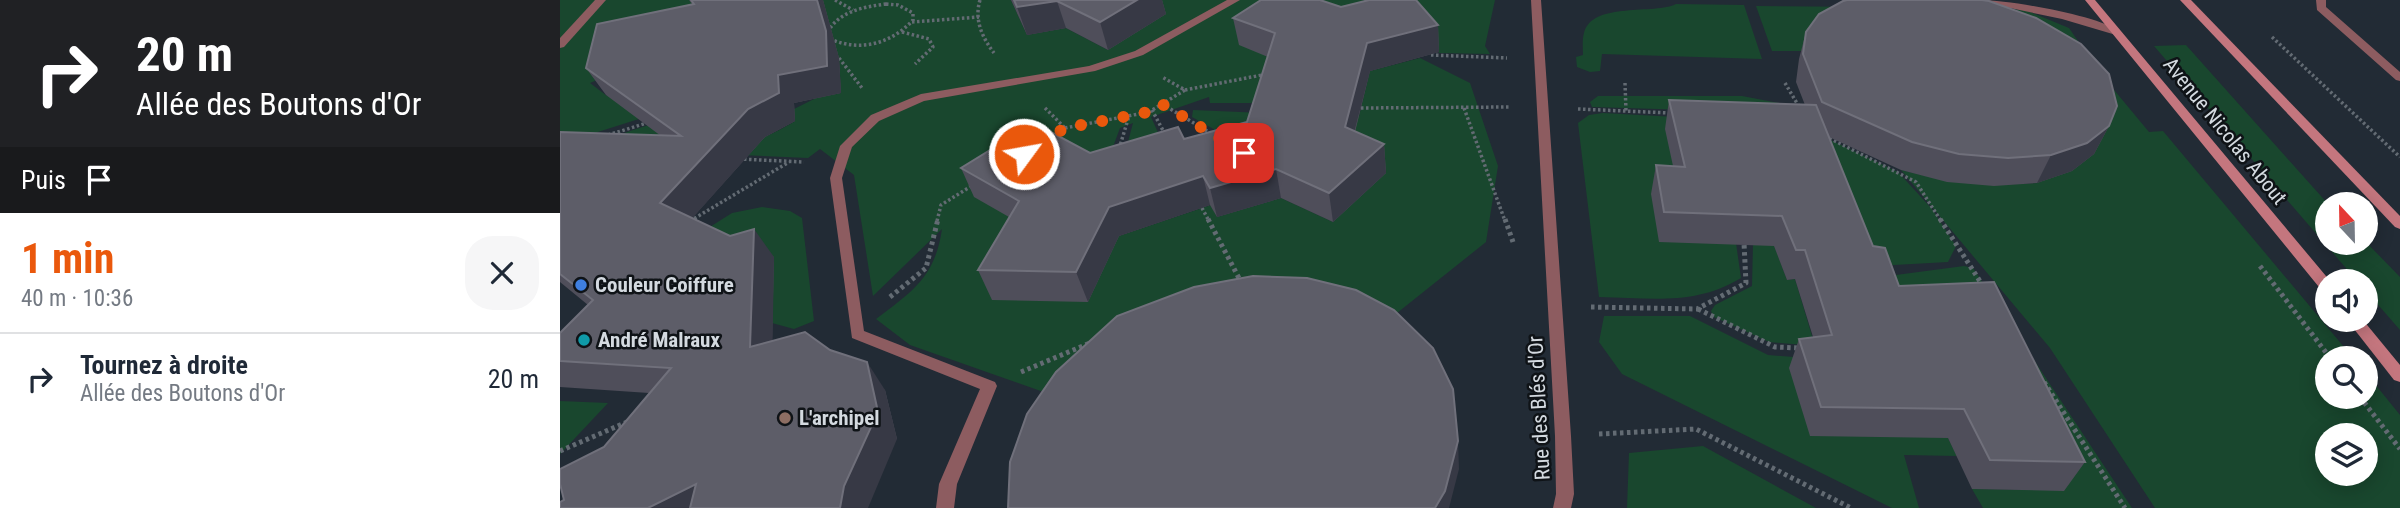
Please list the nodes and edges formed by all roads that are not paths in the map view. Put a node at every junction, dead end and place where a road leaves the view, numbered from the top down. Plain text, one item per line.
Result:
1 (601, 0) edge
2 (1235, 0) edge
3 (1536, 0) edge
4 (1986, 0) edge
5 (2090, 0) edge
6 (2185, 0) edge
7 (2320, 0) edge
8 (2116, 32) junction
9 (560, 45) edge
10 (2400, 78) edge
11 (2400, 224) edge
12 (2315, 272) edge
13 (2364, 332) edge
14 (2400, 376) edge
15 (945, 508) edge
16 (1562, 508) edge

1 - 9 street
2 - 15 street
3 - 16 street, Rue des Blés d'Or
4 - 8 street
5 - 8 main road, Avenue Nicolas About
6 - 11 main road
7 - 10 street
8 - 12 main road, Avenue Nicolas About
13 - 14 main road

